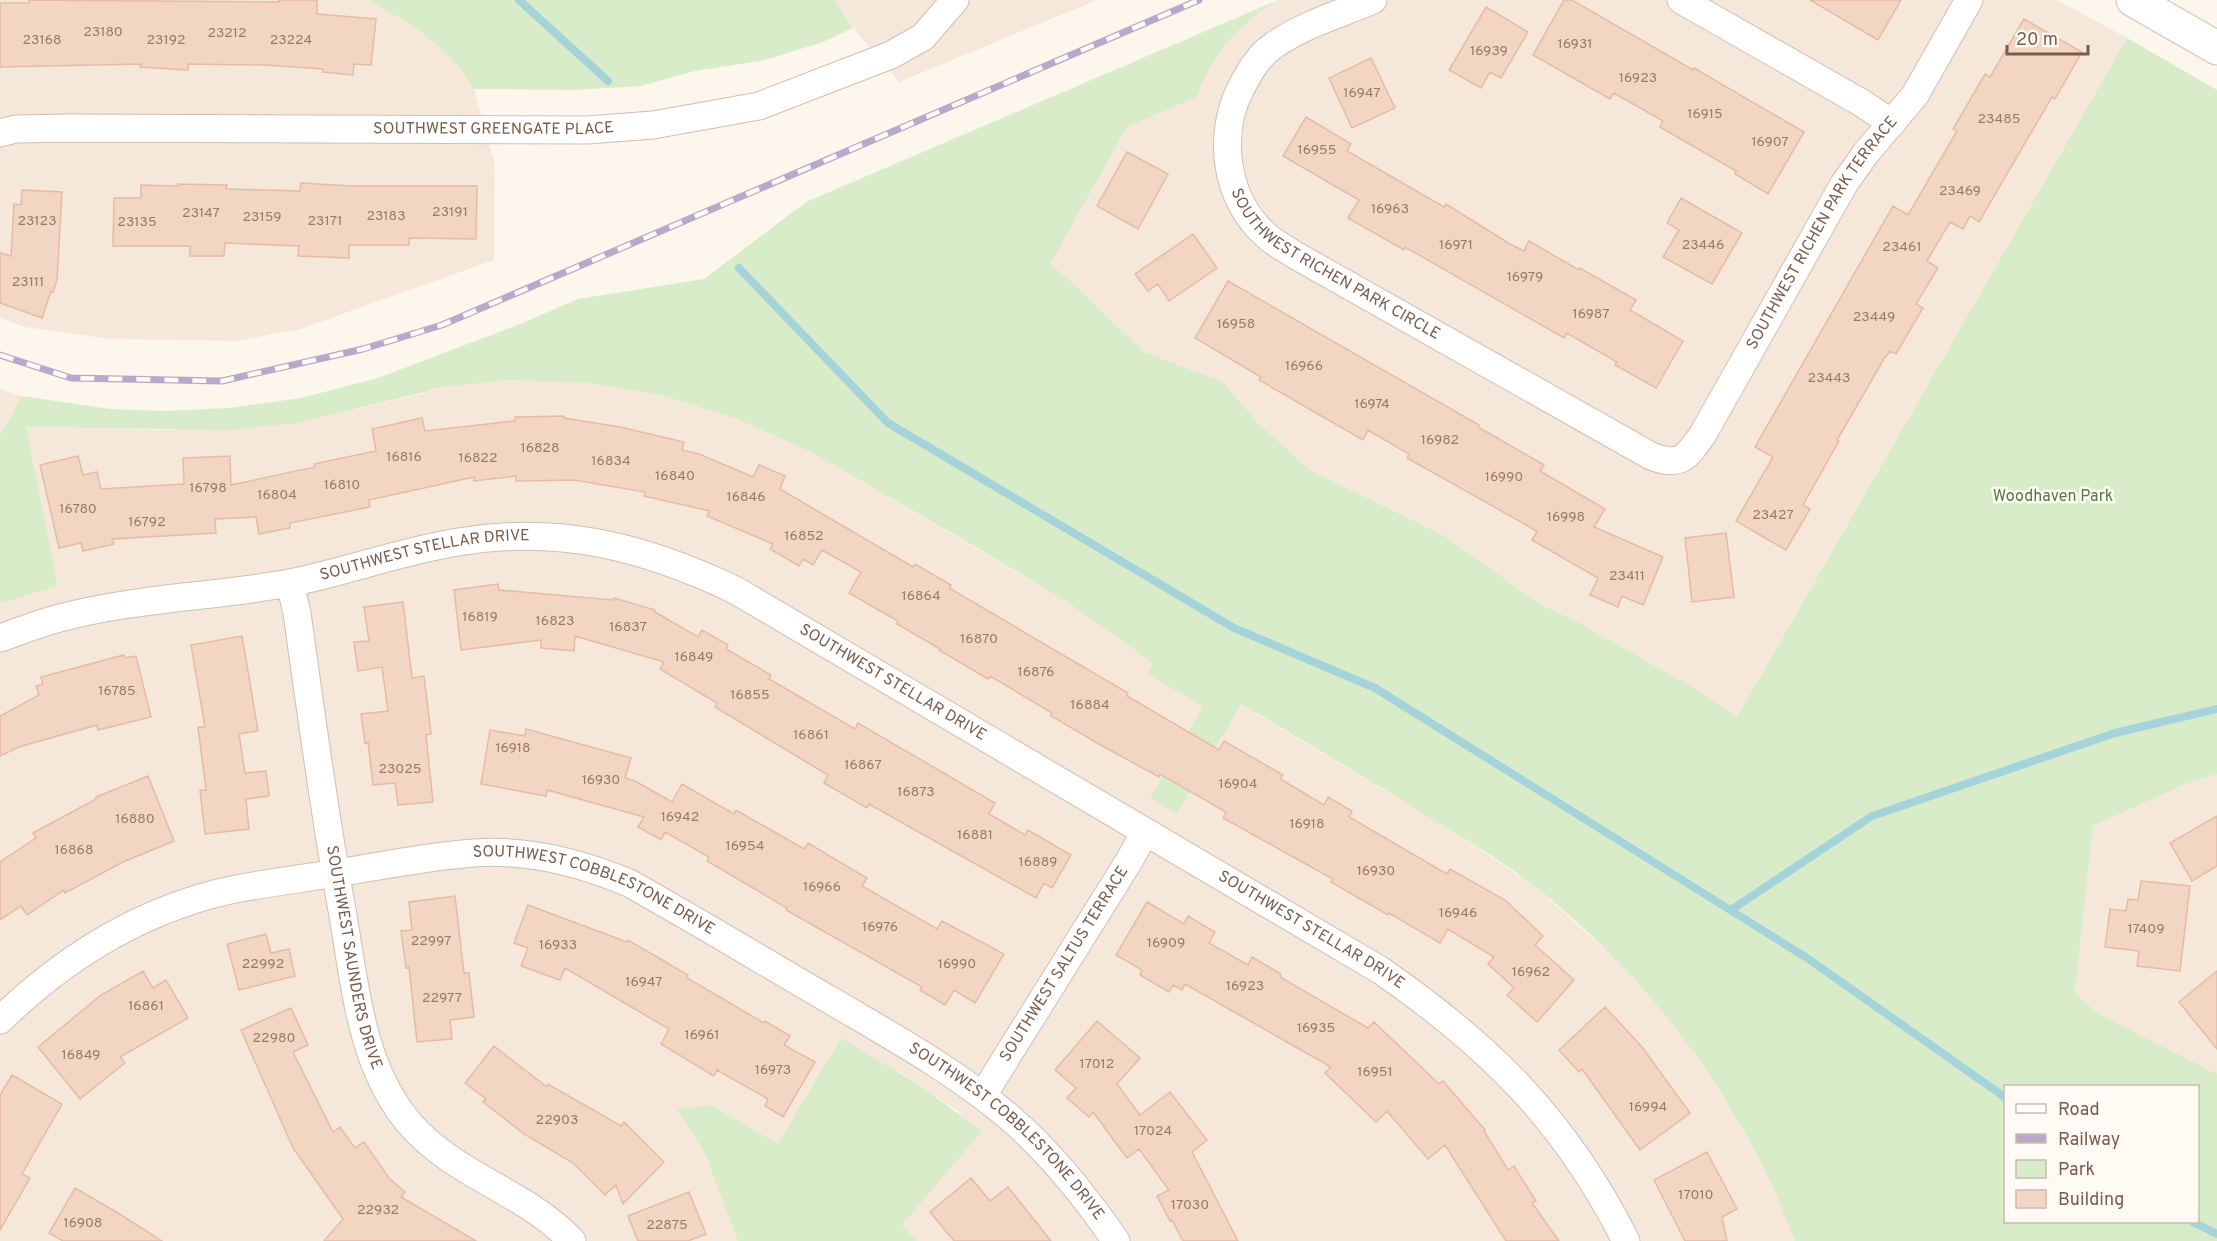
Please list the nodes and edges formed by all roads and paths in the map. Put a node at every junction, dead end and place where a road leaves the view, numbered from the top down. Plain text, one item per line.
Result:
1 (954, 0) edge
2 (1373, 0) edge
3 (1681, 0) edge
4 (1969, 0) edge
5 (2133, 0) edge
6 (2217, 48) edge
7 (1892, 123) junction
8 (0, 133) edge
9 (1675, 462) joint
10 (290, 583) junction
11 (0, 638) edge
12 (1145, 832) junction
13 (334, 874) junction
14 (0, 1020) edge
15 (983, 1095) junction
16 (572, 1241) edge
17 (1116, 1241) edge
18 (1626, 1241) edge

1 - 8 street, SOUTHWEST GREENGATE PLACE
2 - 9 street, SOUTHWEST RICHEN PARK CIRCLE
3 - 7 street
4 - 7 street, SOUTHWEST RICHEN PARK TERRACE
5 - 6 main road
7 - 9 street, SOUTHWEST RICHEN PARK TERRACE
10 - 11 street, SOUTHWEST STELLAR DRIVE
10 - 12 street, SOUTHWEST STELLAR DRIVE
10 - 13 street, SOUTHWEST SAUNDERS DRIVE
12 - 15 street, SOUTHWEST SALTUS TERRACE
12 - 18 street, SOUTHWEST STELLAR DRIVE
13 - 14 street, SOUTHWEST COBBLESTONE DRIVE
13 - 15 street, SOUTHWEST COBBLESTONE DRIVE
13 - 16 street, SOUTHWEST SAUNDERS DRIVE
15 - 17 street, SOUTHWEST COBBLESTONE DRIVE

